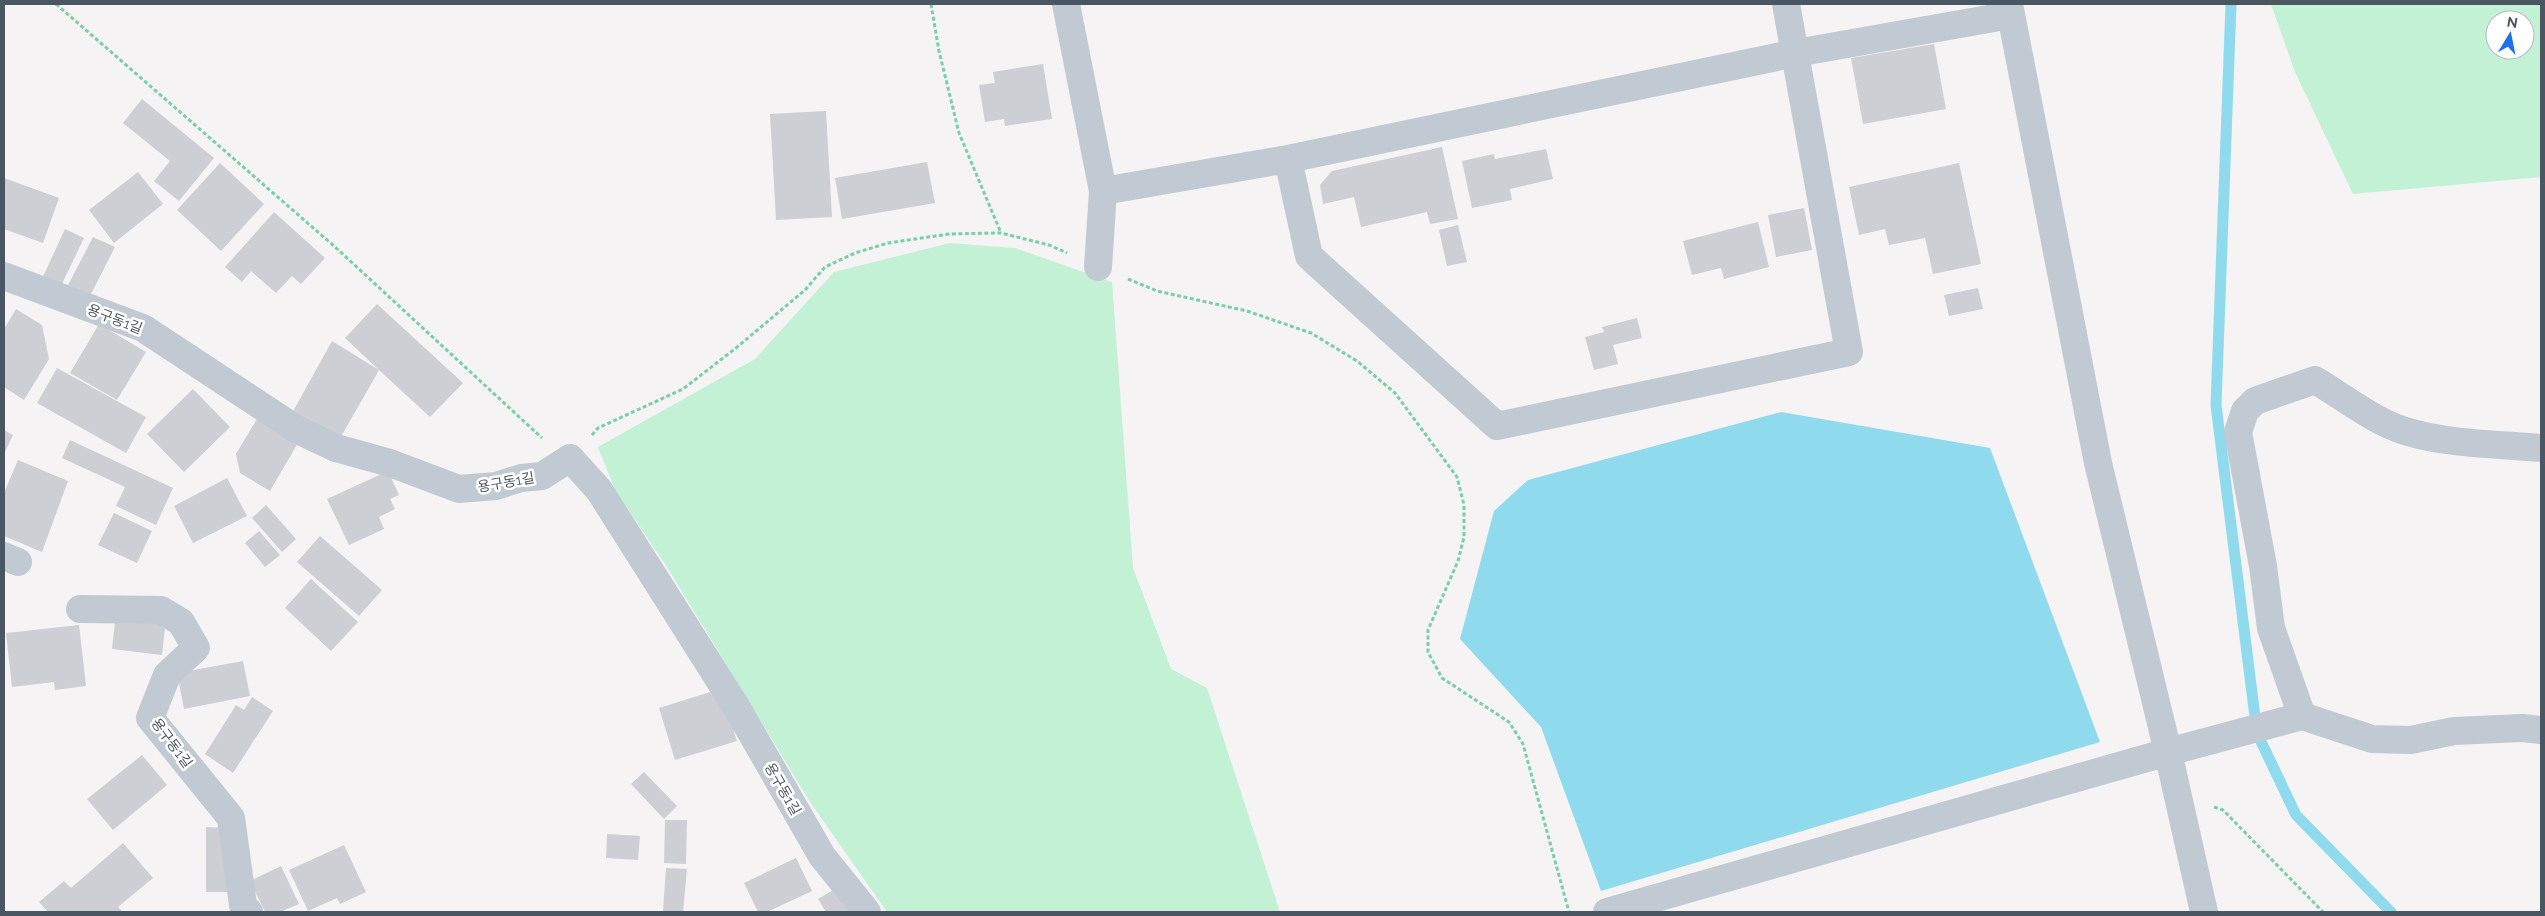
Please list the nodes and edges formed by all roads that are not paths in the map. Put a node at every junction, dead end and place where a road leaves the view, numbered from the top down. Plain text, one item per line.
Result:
1 (1066, 4) edge
2 (1786, 4) edge
3 (2010, 9) edge
4 (1796, 53) junction
5 (1288, 159) junction
6 (1103, 191) junction
7 (1098, 267) road end
8 (4, 276) edge
9 (2541, 448) edge
10 (80, 609) dead end
11 (2292, 718) junction
12 (2541, 730) edge
13 (2168, 752) junction
14 (249, 912) edge
15 (867, 912) edge
16 (1607, 912) edge
17 (2204, 912) edge

1 - 6 street
2 - 4 street
3 - 4 street
3 - 13 street
4 - 5 street
4 - 5 street
5 - 6 street
6 - 7 street
8 - 15 street, 용구동1길
9 - 11 street
10 - 14 street, 용구동1길
11 - 12 street
11 - 13 street
13 - 16 street
13 - 17 street

